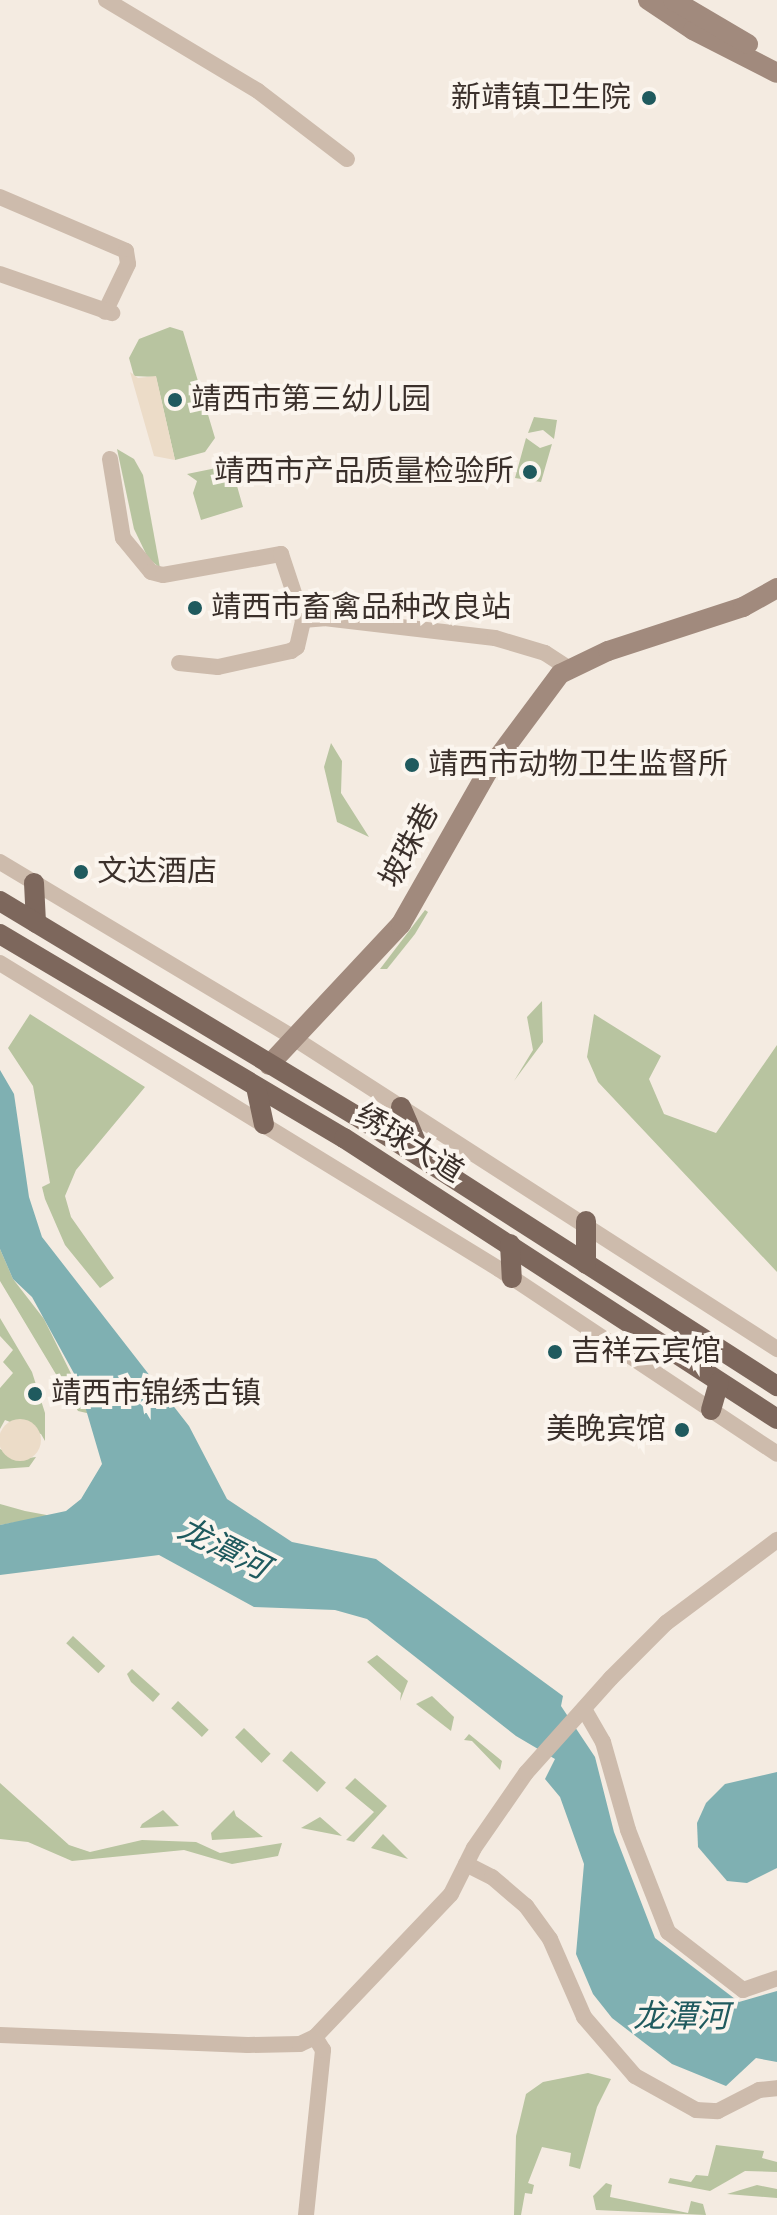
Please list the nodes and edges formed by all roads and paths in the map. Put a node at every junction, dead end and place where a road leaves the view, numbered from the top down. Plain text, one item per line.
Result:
1 (106, 0) edge
2 (648, 0) edge
3 (673, 0) edge
4 (777, 58) edge
5 (777, 73) edge
6 (347, 159) dead end
7 (0, 197) edge
8 (0, 274) edge
9 (110, 459) dead end
10 (777, 588) edge
11 (303, 620) junction
12 (179, 663) dead end
13 (568, 668) junction
14 (0, 862) edge
15 (34, 883) junction
16 (0, 901) edge
17 (36, 923) junction
18 (0, 934) edge
19 (0, 963) edge
20 (292, 1037) junction
21 (269, 1065) junction
22 (256, 1087) junction
23 (401, 1107) junction
24 (264, 1124) junction
25 (423, 1158) junction
26 (586, 1221) junction
27 (510, 1244) junction
28 (586, 1264) junction
29 (512, 1278) junction
30 (777, 1349) edge
31 (719, 1382) junction
32 (777, 1386) edge
33 (711, 1410) junction
34 (777, 1419) edge
35 (777, 1454) edge
36 (777, 1540) edge
37 (580, 1714) junction
38 (466, 1864) junction
39 (777, 1978) edge
40 (0, 2035) edge
41 (315, 2037) junction
42 (777, 2088) edge
43 (306, 2215) edge

1 - 6 street
2 - 5 street
3 - 4 street
7 - 8 street
9 - 11 street
10 - 13 street
11 - 12 street
11 - 13 street
13 - 20 street, 坡珠巷
14 - 15 street
15 - 17 main road
15 - 20 street
16 - 17 main road, 绣球大道
17 - 21 main road, 绣球大道
18 - 22 main road, 绣球大道
19 - 24 street
20 - 21 street, 坡珠巷
20 - 23 street
21 - 25 main road, 绣球大道
22 - 24 main road
22 - 27 main road, 绣球大道
23 - 25 main road
23 - 26 street
24 - 29 street
25 - 28 main road, 绣球大道
26 - 28 main road
26 - 30 street
27 - 29 main road
27 - 31 main road, 绣球大道
28 - 32 main road, 绣球大道
29 - 33 street
31 - 33 main road
31 - 34 main road, 绣球大道
33 - 35 street
36 - 37 street
37 - 38 street
37 - 39 street
38 - 41 street
38 - 42 street
40 - 41 street
41 - 43 street

